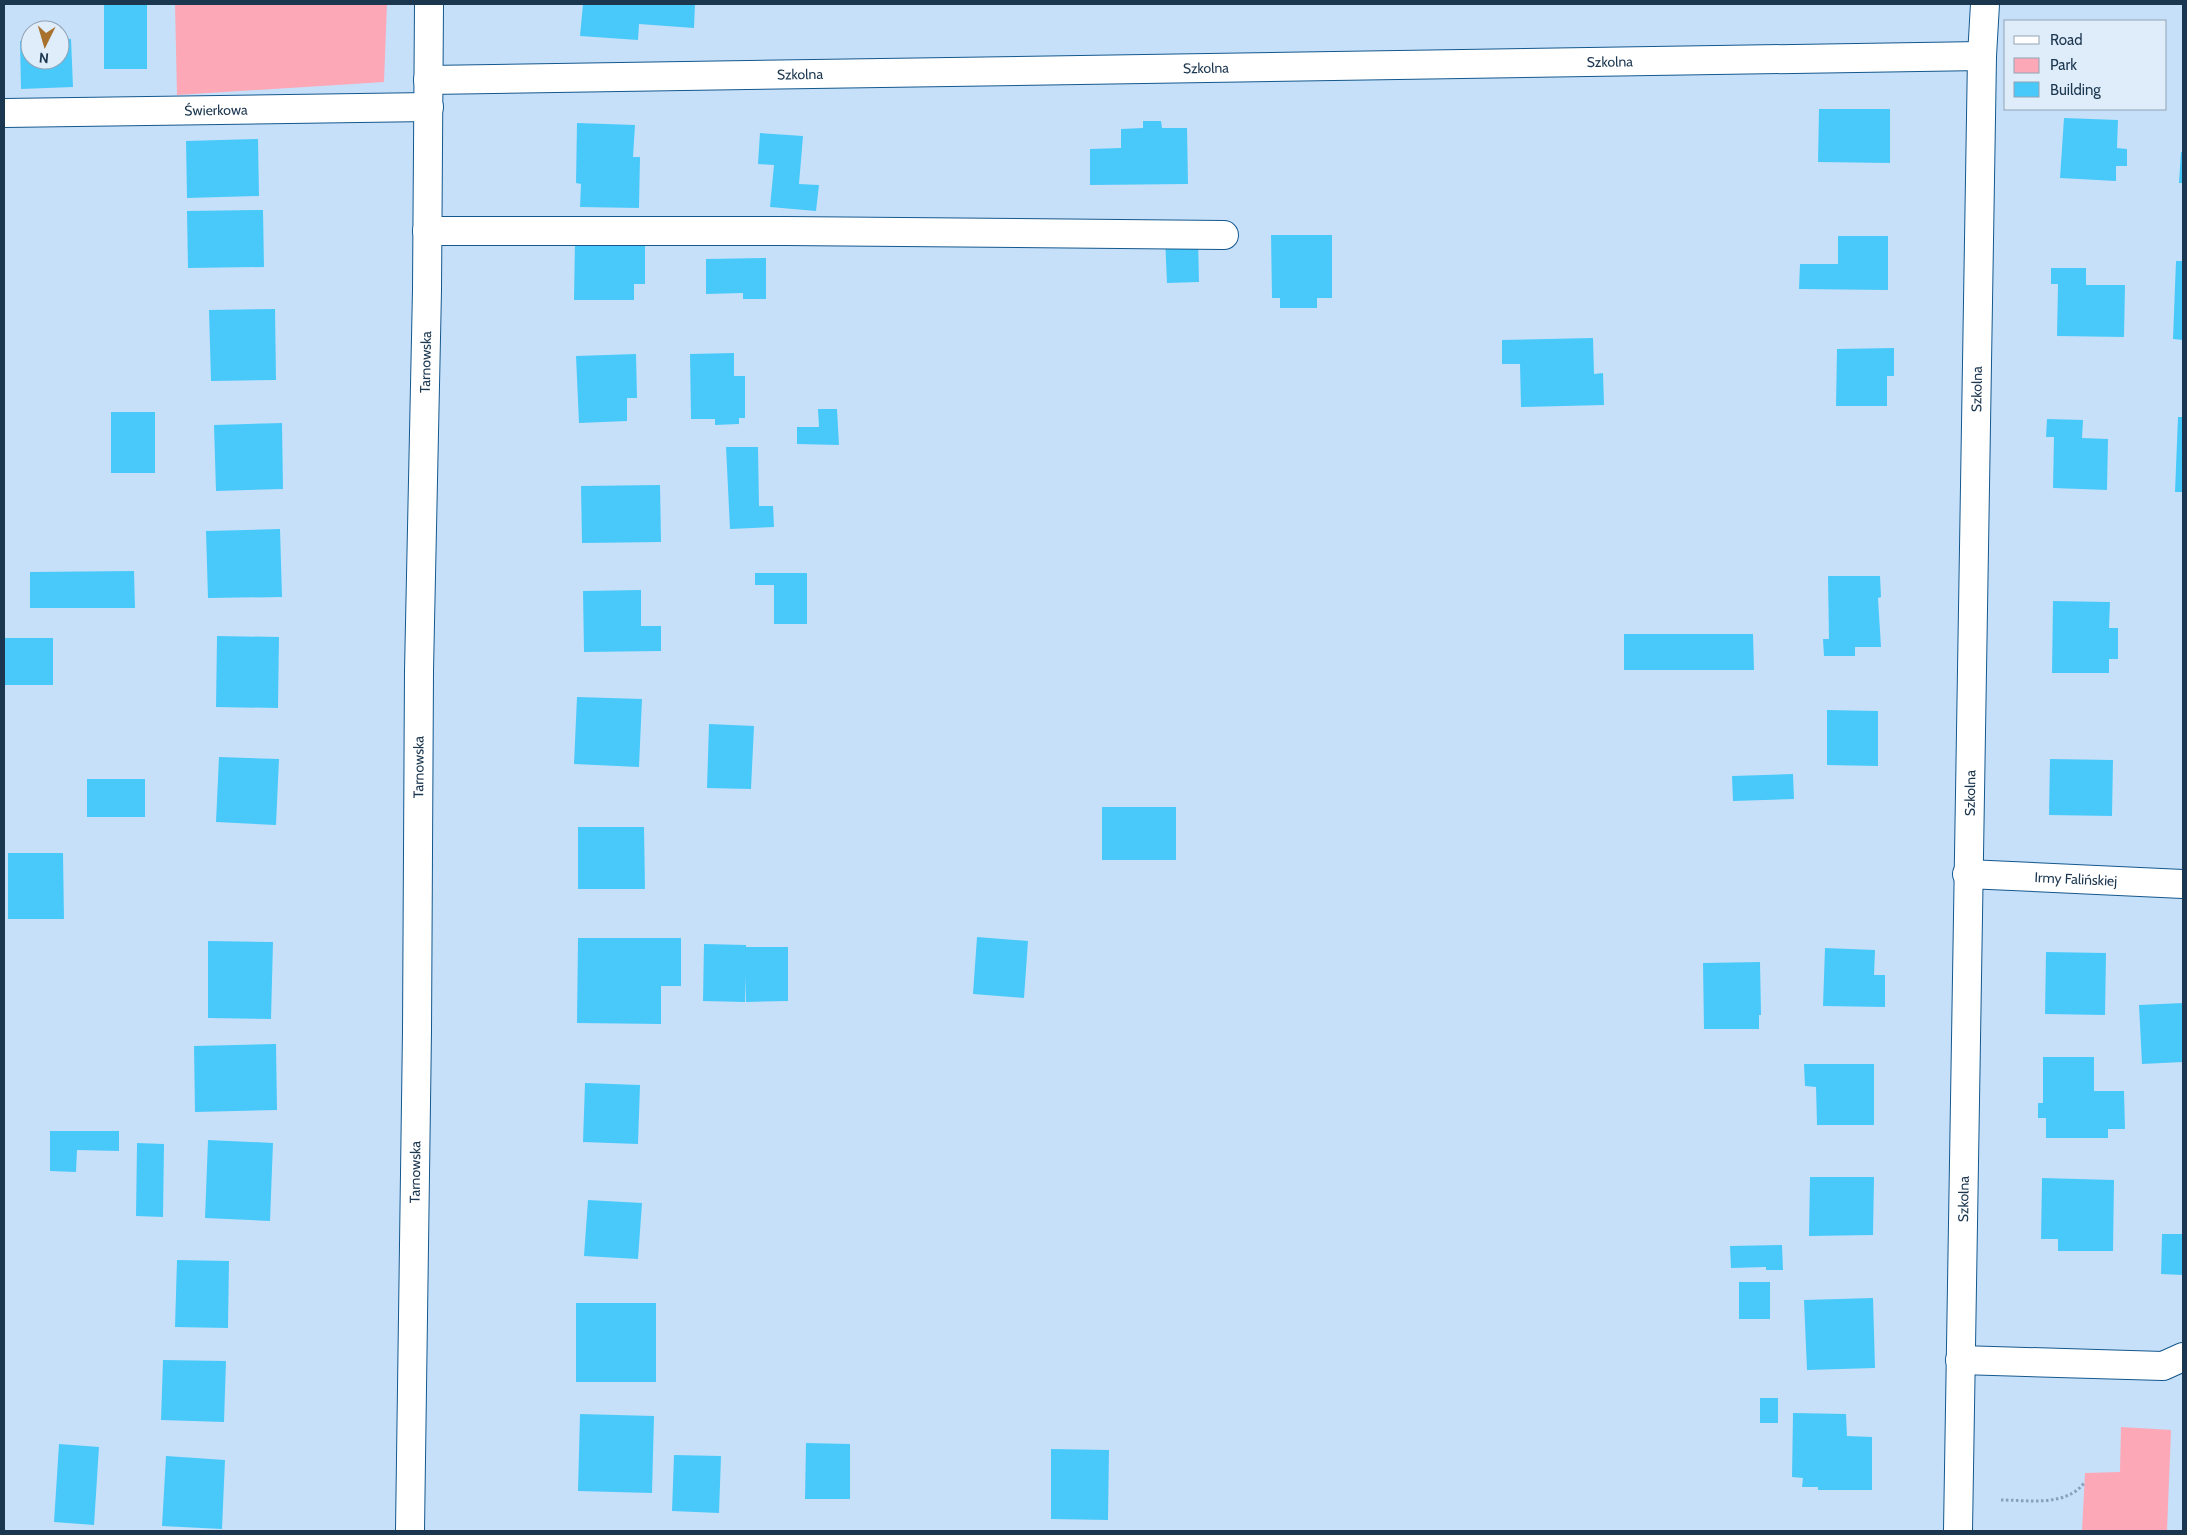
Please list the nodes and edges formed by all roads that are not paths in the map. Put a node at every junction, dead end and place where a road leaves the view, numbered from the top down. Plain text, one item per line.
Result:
1 (429, 4) edge
2 (1985, 4) edge
3 (1982, 56) junction
4 (428, 80) junction
5 (429, 107) junction
6 (4, 113) edge
7 (427, 231) junction
8 (1224, 236) dead end
9 (1968, 874) junction
10 (2183, 884) edge
11 (2183, 1357) edge
12 (1960, 1360) junction
13 (410, 1531) edge
14 (1958, 1531) edge

1 - 4 street, Tarnowska
2 - 3 street, Szkolna
3 - 4 street, Szkolna
3 - 9 street, Szkolna
4 - 5 street, Tarnowska
5 - 6 street, Świerkowa
5 - 7 street, Tarnowska
7 - 8 street
7 - 13 street, Tarnowska
9 - 10 street, Irmy Falińskiej
9 - 12 street, Szkolna
11 - 12 street
12 - 14 street, Szkolna

